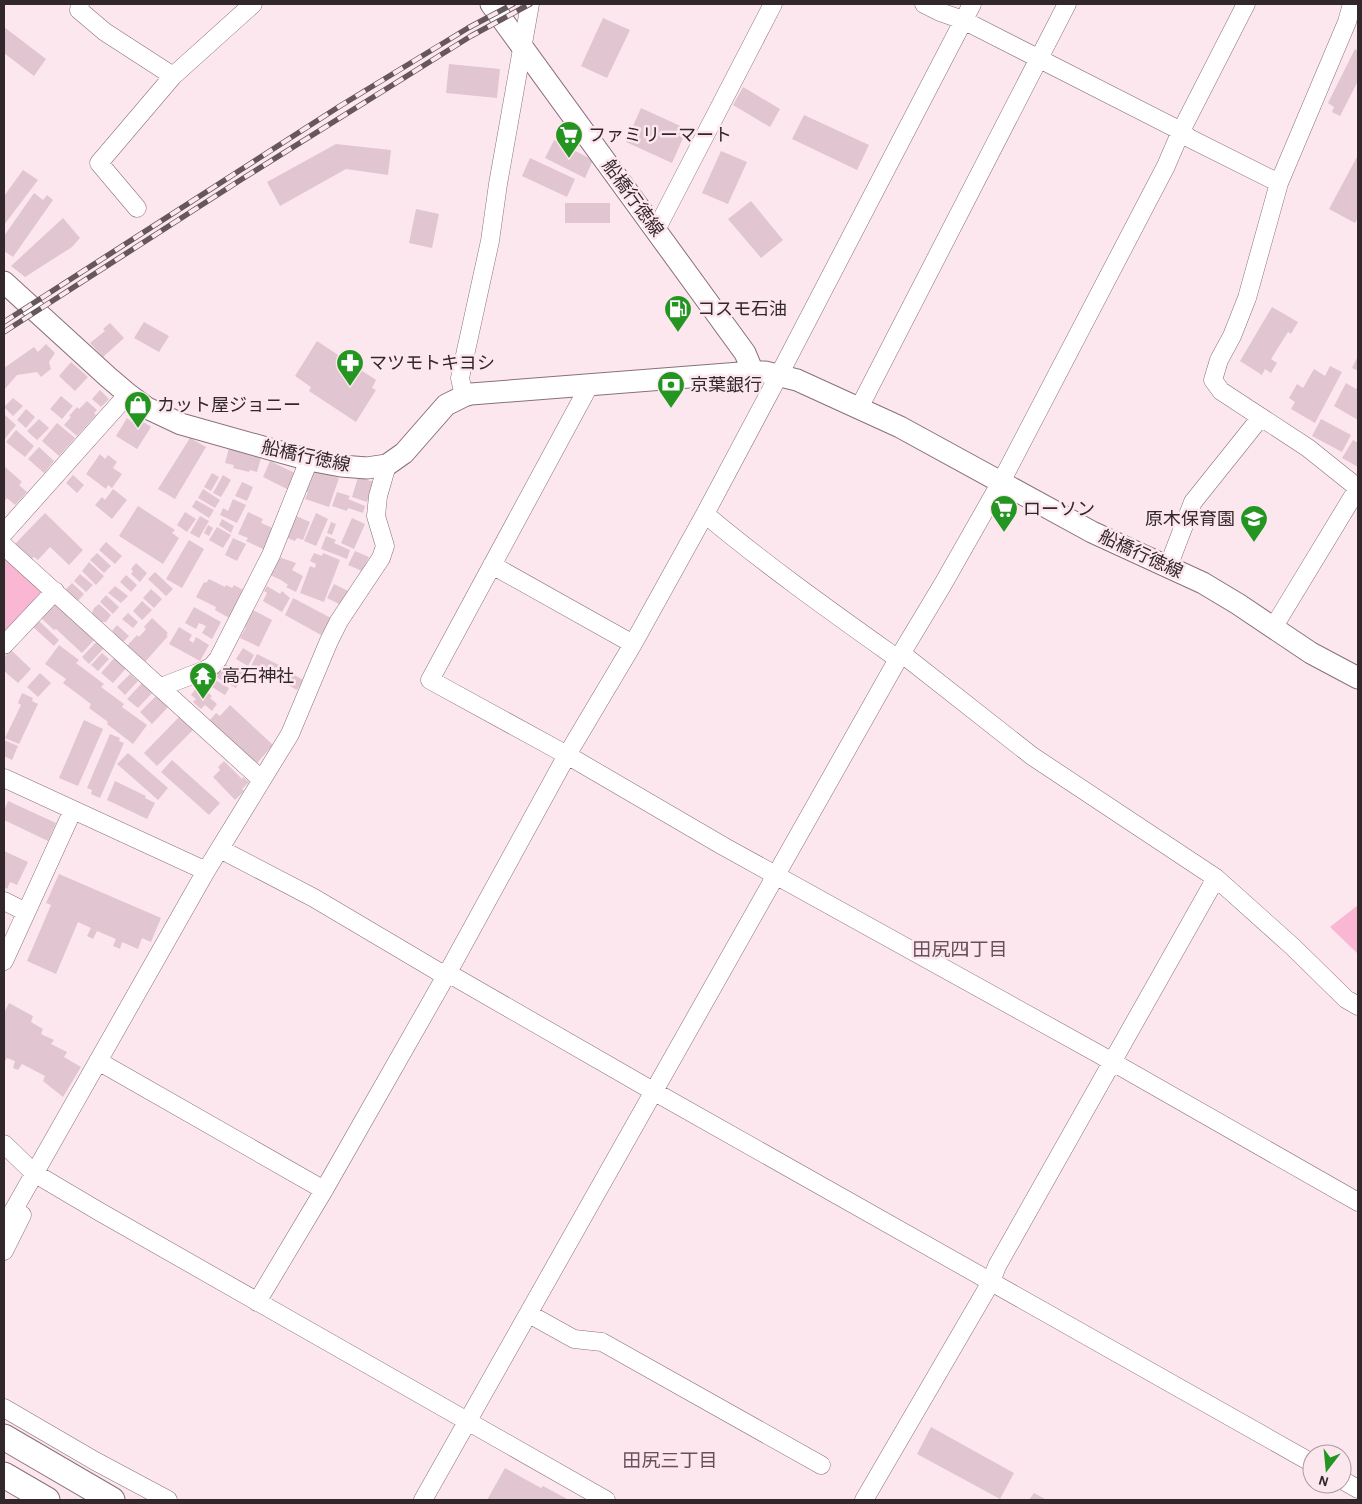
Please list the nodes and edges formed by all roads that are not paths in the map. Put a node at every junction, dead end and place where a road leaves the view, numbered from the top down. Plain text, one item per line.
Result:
1 (80, 4) edge
2 (253, 4) edge
3 (491, 4) edge
4 (530, 4) edge
5 (773, 4) edge
6 (924, 4) edge
7 (972, 4) edge
8 (1067, 4) edge
9 (1246, 4) edge
10 (1352, 4) edge
11 (963, 20) junction
12 (522, 47) junction
13 (1038, 58) junction
14 (173, 76) junction
15 (1181, 131) junction
16 (1279, 182) junction
17 (137, 208) dead end
18 (656, 230) junction
19 (4, 282) edge
20 (753, 372) junction
21 (779, 376) junction
22 (589, 386) junction
23 (128, 394) junction
24 (464, 396) junction
25 (859, 408) junction
26 (1261, 417) junction
27 (309, 460) junction
28 (387, 465) junction
29 (1001, 482) junction
30 (706, 514) junction
31 (4, 534) edge
32 (4, 546) edge
33 (492, 565) junction
34 (1168, 567) junction
35 (55, 591) junction
36 (1273, 628) junction
37 (633, 644) junction
38 (4, 645) edge
39 (900, 656) junction
40 (1358, 678) edge
41 (161, 687) junction
42 (567, 755) junction
43 (4, 778) edge
44 (262, 780) junction
45 (73, 810) junction
46 (220, 849) junction
47 (206, 871) junction
48 (776, 875) junction
49 (1216, 878) junction
50 (4, 901) edge
51 (26, 912) junction
52 (4, 962) edge
53 (447, 974) junction
54 (1358, 1006) edge
55 (98, 1061) junction
56 (1112, 1063) junction
57 (654, 1091) junction
58 (4, 1144) edge
59 (34, 1173) junction
60 (324, 1190) junction
61 (1358, 1202) edge
62 (4, 1227) edge
63 (4, 1251) edge
64 (990, 1282) junction
65 (257, 1302) junction
66 (529, 1314) junction
67 (4, 1408) edge
68 (468, 1422) junction
69 (4, 1437) edge
70 (1302, 1457) edge
71 (821, 1465) dead end
72 (4, 1475) edge
73 (47, 1500) edge
74 (112, 1500) edge
75 (168, 1500) edge
76 (423, 1500) edge
77 (606, 1500) edge
78 (864, 1500) edge

1 - 14 street
2 - 14 street
3 - 12 main road, 船橋行徳線
4 - 12 street
5 - 18 street
6 - 11 street
7 - 11 street
8 - 13 street
9 - 15 street
10 - 16 street
11 - 13 street
11 - 21 street
12 - 18 main road, 船橋行徳線
12 - 24 street
13 - 15 street
13 - 25 street
14 - 17 street
15 - 16 street
15 - 29 street
16 - 26 street
18 - 20 main road, 船橋行徳線
19 - 23 main road, 船橋行徳線
20 - 21 main road, 船橋行徳線
20 - 22 main road, 船橋行徳線
21 - 25 main road, 船橋行徳線
21 - 30 street
22 - 24 main road, 船橋行徳線
22 - 33 street
23 - 27 main road, 船橋行徳線
23 - 31 street
24 - 28 main road, 船橋行徳線
25 - 29 main road, 船橋行徳線
26 - 34 street
26 - 36 street
27 - 28 main road, 船橋行徳線
27 - 41 street
28 - 44 street
29 - 34 main road, 船橋行徳線
29 - 39 street
30 - 37 street
30 - 39 street
32 - 35 street
33 - 37 street
33 - 42 street
34 - 36 main road, 船橋行徳線
35 - 38 street
35 - 41 street
36 - 40 main road, 船橋行徳線
37 - 42 street
39 - 48 street
39 - 49 street
41 - 44 street
42 - 48 street
42 - 53 street
43 - 45 street
44 - 46 street
45 - 47 street
45 - 51 street
46 - 47 street
46 - 53 street
47 - 55 street
48 - 56 street
48 - 57 street
49 - 54 street
49 - 56 street
50 - 51 street
51 - 52 street
53 - 57 street
53 - 60 street
55 - 59 street
55 - 60 street
56 - 61 street
56 - 64 street
57 - 64 street
57 - 66 street
58 - 59 street
59 - 62 street
59 - 63 street
59 - 65 street
60 - 65 street
64 - 70 street
64 - 78 street
65 - 68 street
66 - 68 street
66 - 71 street
67 - 75 street
68 - 76 street
68 - 77 street
69 - 74 highway
72 - 73 highway

